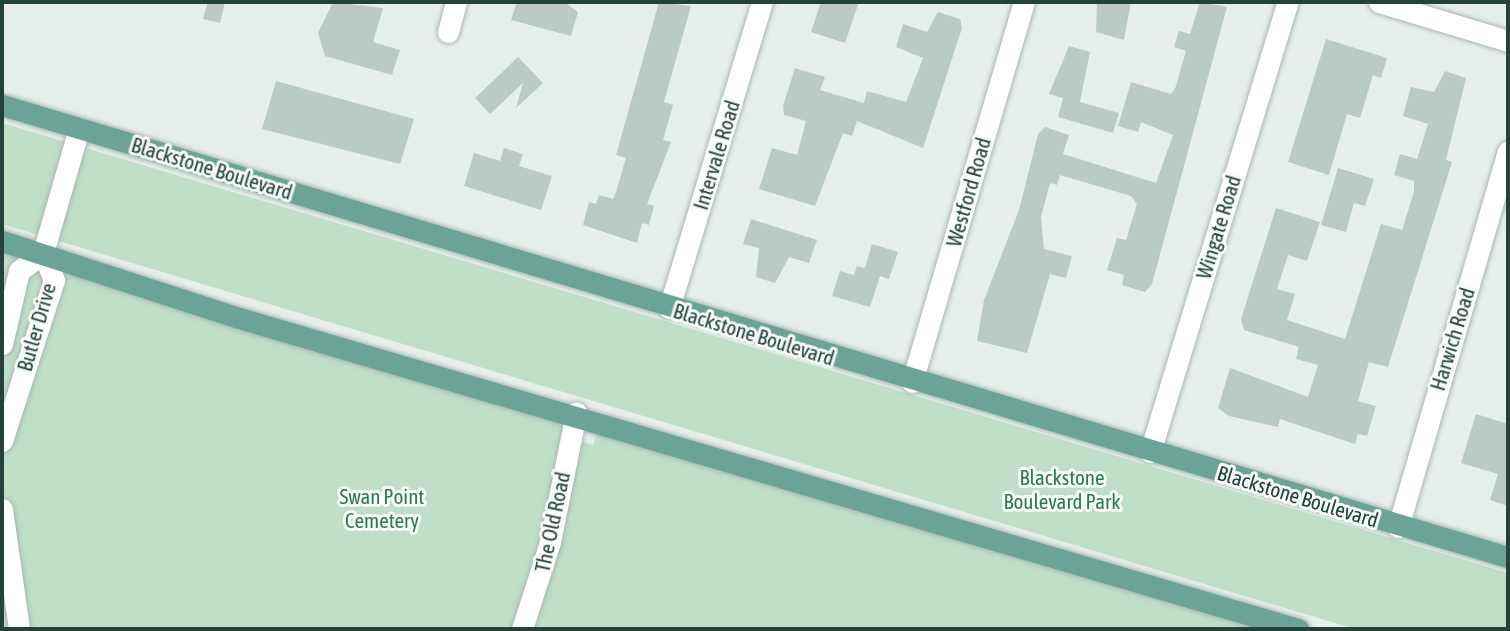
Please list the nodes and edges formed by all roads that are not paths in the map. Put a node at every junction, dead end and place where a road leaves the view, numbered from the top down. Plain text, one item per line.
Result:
1 (456, 2) edge
2 (762, 2) edge
3 (1024, 2) edge
4 (1288, 2) edge
5 (1379, 2) edge
6 (448, 32) dead end
7 (1508, 41) edge
8 (2, 105) edge
9 (79, 128) junction
10 (1508, 152) edge
11 (2, 241) edge
12 (43, 253) junction
13 (669, 308) junction
14 (2, 344) edge
15 (912, 382) junction
16 (576, 413) junction
17 (2, 441) edge
18 (1150, 452) junction
19 (2, 509) edge
20 (1398, 527) junction
21 (1508, 557) edge
22 (19, 629) edge
23 (522, 629) edge
24 (1298, 629) edge

1 - 6 street
2 - 13 street, Intervale Road
3 - 15 street, Westford Road
4 - 18 street, Wingate Road
5 - 7 street
8 - 9 main road, Blackstone Boulevard
9 - 12 street, Butler Drive
9 - 13 main road, Blackstone Boulevard
10 - 20 street, Harwich Road
11 - 12 main road
12 - 14 street, Butler Drive
12 - 16 main road
12 - 17 street, Butler Drive
13 - 15 main road, Blackstone Boulevard
15 - 18 main road, Blackstone Boulevard
16 - 23 street, The Old Road
16 - 24 main road
18 - 20 main road, Blackstone Boulevard
19 - 22 street
20 - 21 main road, Blackstone Boulevard

